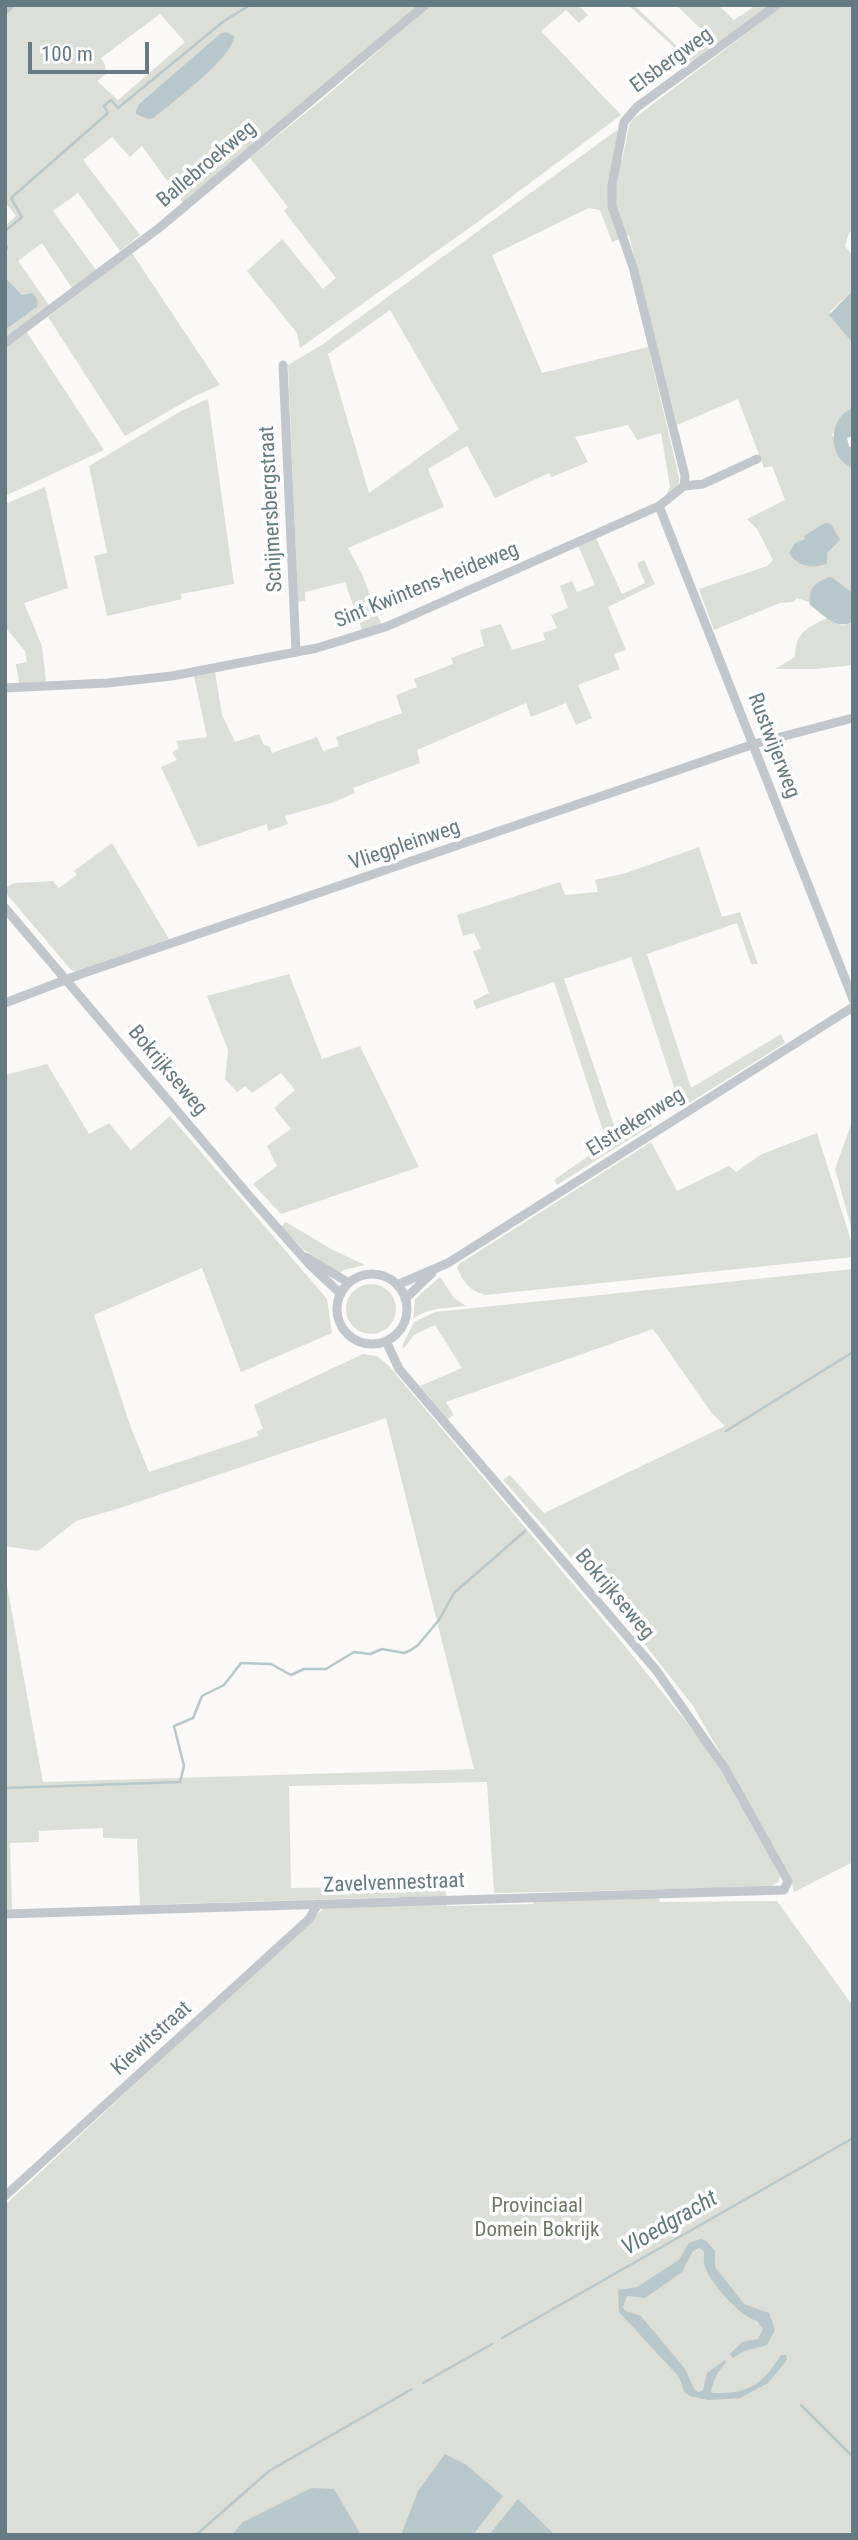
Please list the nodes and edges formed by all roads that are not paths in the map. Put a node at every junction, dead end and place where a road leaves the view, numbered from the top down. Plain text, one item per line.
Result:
1 (10, 5) edge
2 (425, 5) edge
3 (777, 5) edge
4 (5, 10) edge
5 (5, 343) edge
6 (283, 365) dead end
7 (757, 459) dead end
8 (684, 486) junction
9 (660, 506) junction
10 (296, 652) junction
11 (5, 688) edge
12 (853, 718) edge
13 (754, 744) junction
14 (5, 908) edge
15 (68, 981) junction
16 (853, 999) edge
17 (5, 1003) edge
18 (853, 1007) edge
19 (302, 1255) junction
20 (438, 1268) junction
21 (349, 1283) junction
22 (397, 1285) junction
23 (341, 1294) junction
24 (405, 1299) junction
25 (386, 1341) junction
26 (784, 1889) joint
27 (318, 1904) junction
28 (5, 1914) edge
29 (5, 2196) edge

1 - 4 street
2 - 5 street, Ballebroekweg
3 - 8 street, Elsbergweg
6 - 10 street, Schijmersbergstraat
7 - 8 street, Sint Kwintens-heideweg
8 - 9 street, Sint Kwintens-heideweg
9 - 10 street, Sint Kwintens-heideweg
9 - 13 street, Rustwijerweg
10 - 11 street, Sint Kwintens-heideweg
12 - 13 street, Vliegpleinweg
13 - 15 street, Vliegpleinweg
13 - 16 street, Rustwijerweg
14 - 15 street, Bokrijkseweg
15 - 17 street, Vliegpleinweg
15 - 19 street, Bokrijkseweg
18 - 20 street, Elstrekenweg
19 - 21 street, Bokrijkseweg
19 - 23 street, Bokrijkseweg
20 - 22 street, Elstrekenweg
20 - 24 street, Elstrekenweg
21 - 22 street
21 - 23 street
22 - 24 street
23 - 25 street
24 - 25 street
25 - 26 street, Bokrijkseweg
26 - 27 street, Zavelvennestraat
27 - 28 street, Zavelvennestraat
27 - 29 street, Kiewitstraat

